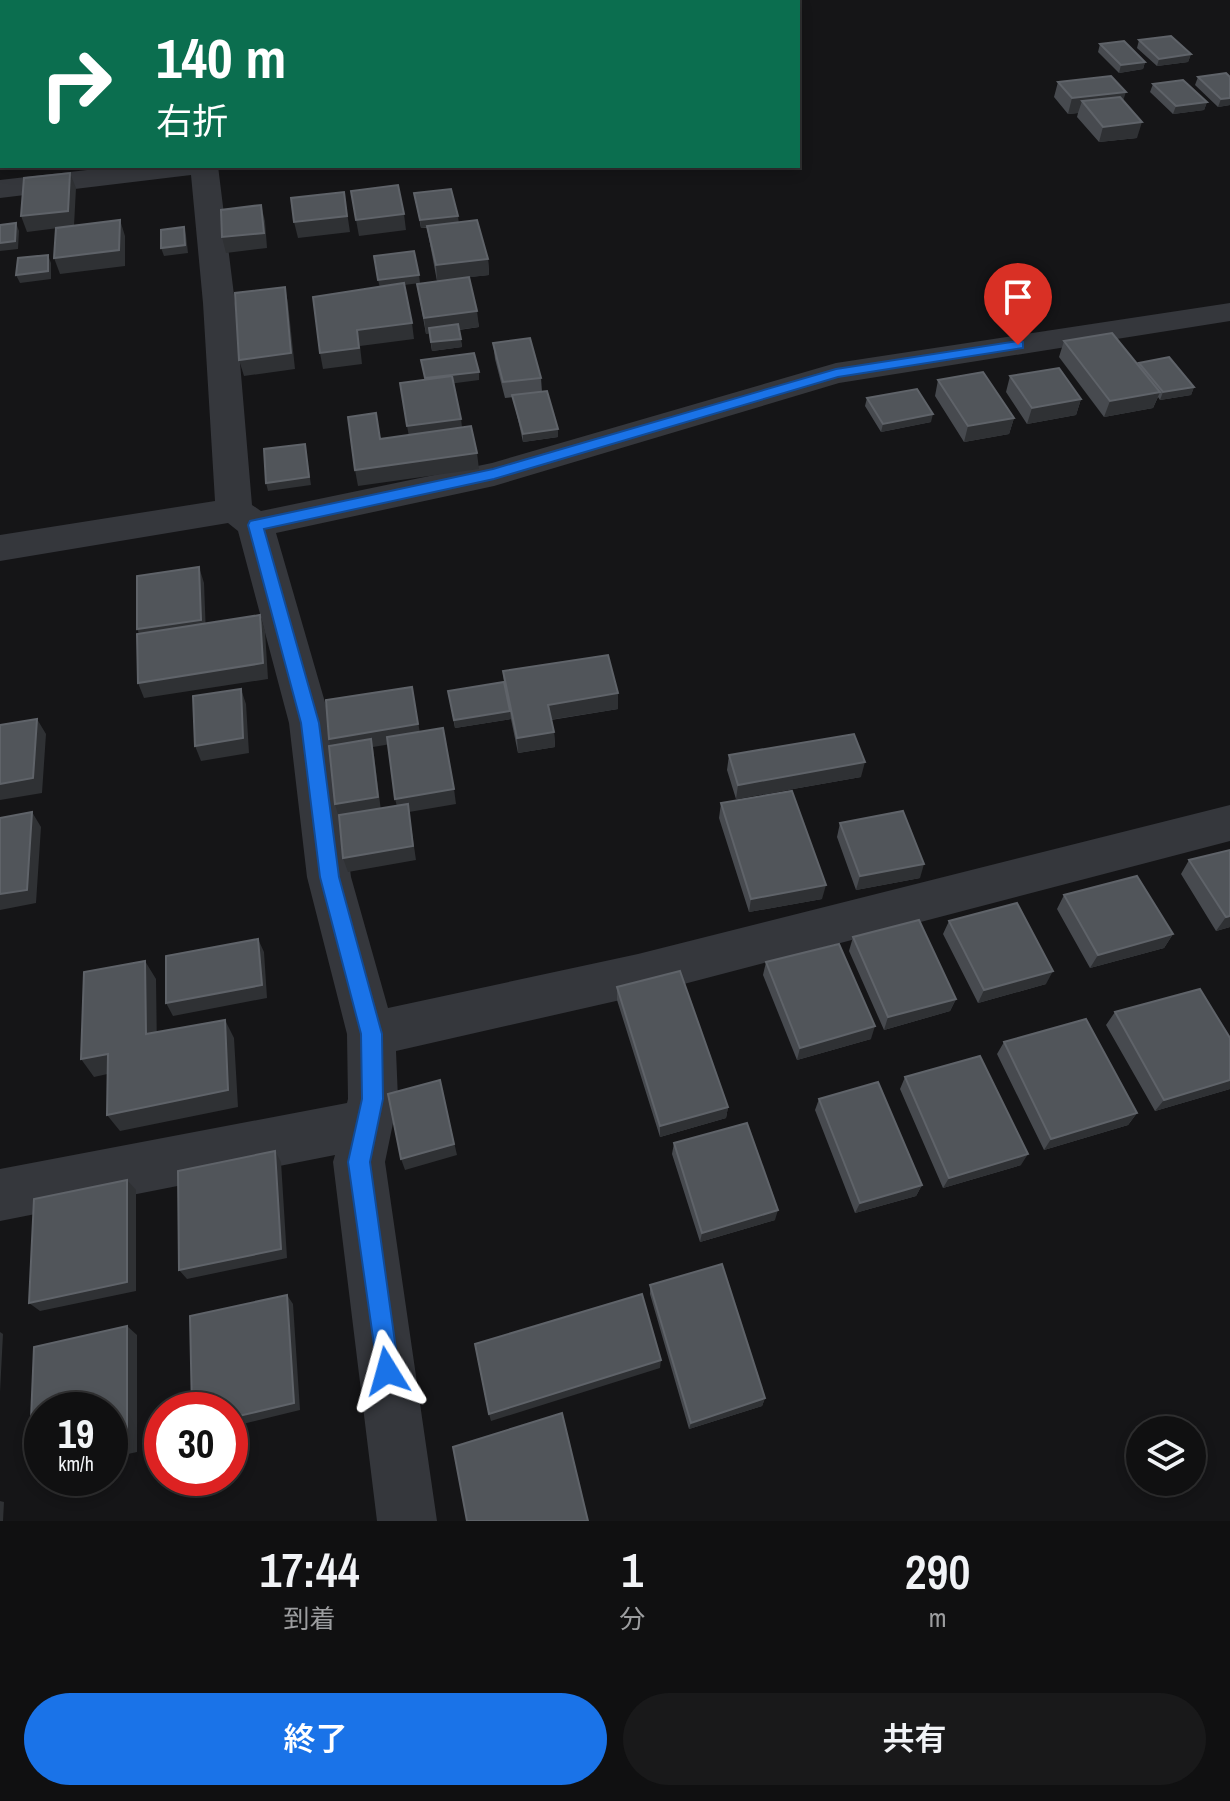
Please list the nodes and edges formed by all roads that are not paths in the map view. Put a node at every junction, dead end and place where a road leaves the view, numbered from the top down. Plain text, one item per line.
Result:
1 (176, 168) edge
2 (204, 168) edge
3 (0, 189) edge
4 (1230, 312) edge
5 (245, 518) junction
6 (0, 548) edge
7 (1230, 823) edge
8 (371, 1034) junction
9 (367, 1124) junction
10 (0, 1195) edge
11 (407, 1521) edge

1 - 3 street
2 - 5 street
4 - 5 street
5 - 6 street
5 - 8 street
7 - 8 street
8 - 9 street
9 - 10 street
9 - 11 street

